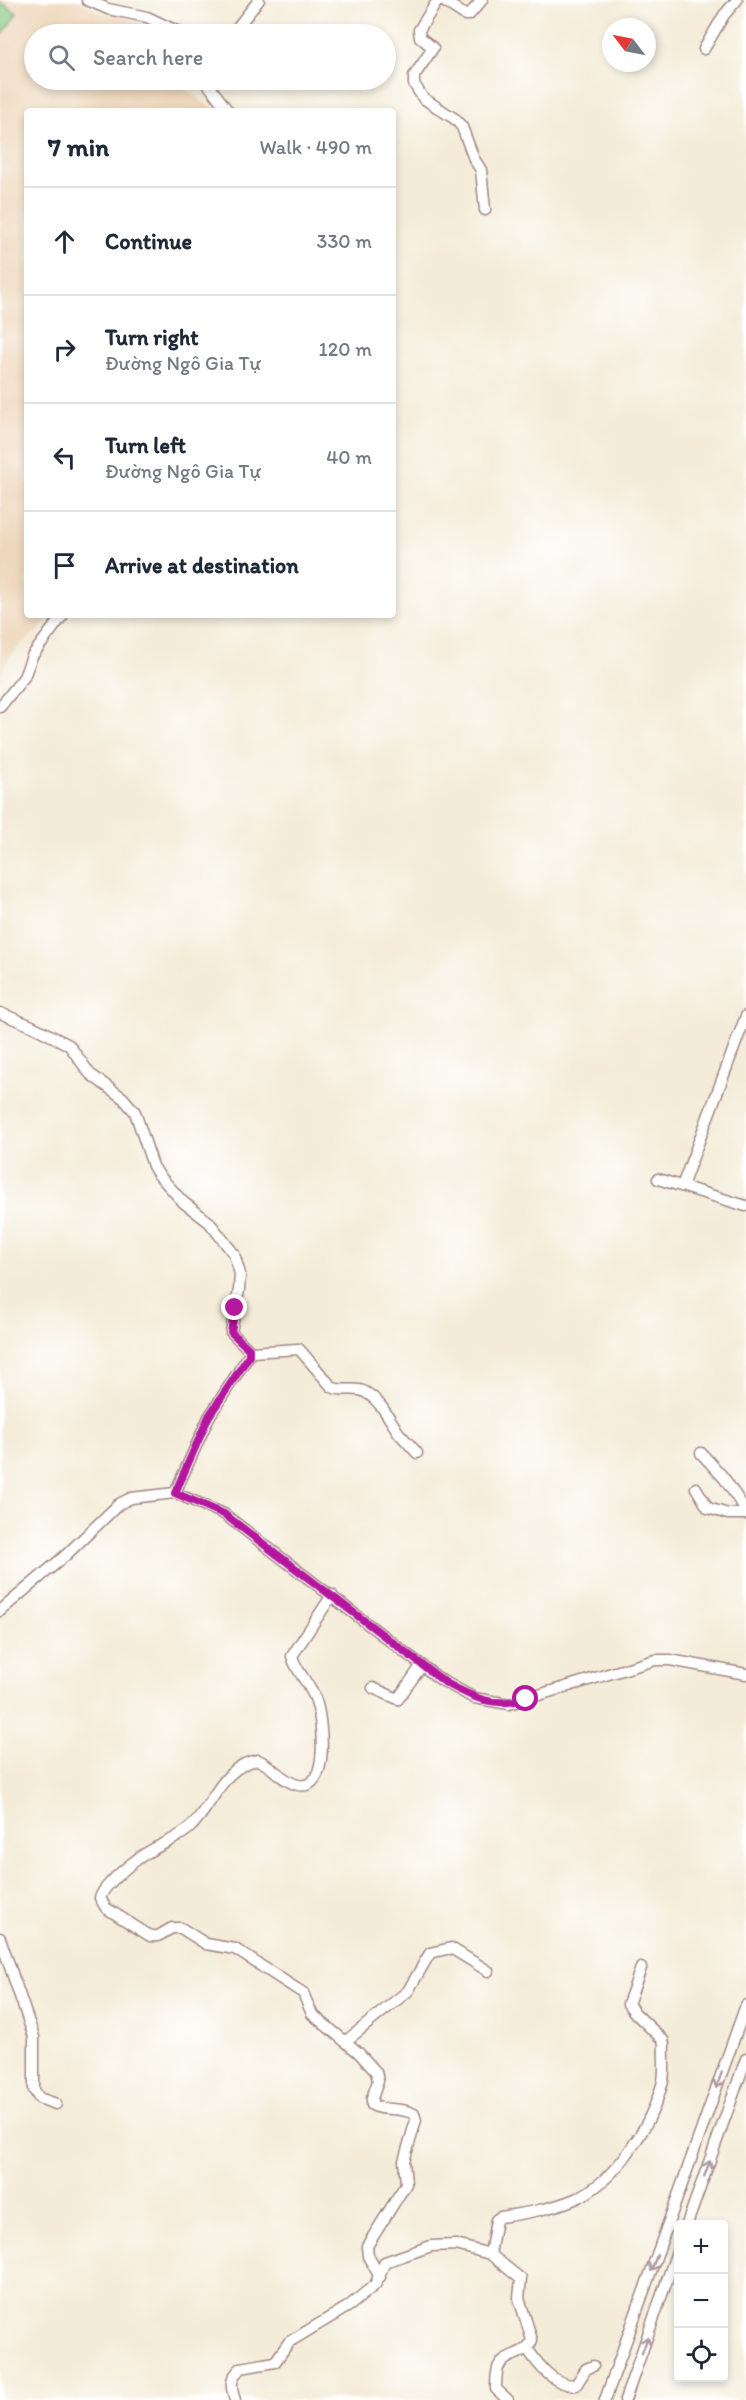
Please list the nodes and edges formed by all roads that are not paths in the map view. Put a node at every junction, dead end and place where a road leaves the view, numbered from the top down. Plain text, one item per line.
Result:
1 (87, 0) edge
2 (259, 0) edge
3 (440, 0) edge
4 (482, 0) edge
5 (737, 0) edge
6 (162, 24) edge
7 (240, 24) edge
8 (704, 49) dead end
9 (212, 90) edge
10 (226, 108) edge
11 (485, 210) dead end
12 (61, 618) edge
13 (0, 707) edge
14 (0, 1013) edge
15 (746, 1016) edge
16 (658, 1179) dead end
17 (682, 1186) junction
18 (746, 1206) edge
19 (251, 1352) junction
20 (417, 1453) dead end
21 (701, 1453) dead end
22 (696, 1488) dead end
23 (175, 1493) junction
24 (746, 1512) edge
25 (332, 1595) junction
26 (0, 1611) edge
27 (422, 1665) junction
28 (746, 1674) edge
29 (373, 1688) dead end
30 (0, 1938) edge
31 (641, 1968) dead end
32 (488, 1971) dead end
33 (746, 2005) edge
34 (346, 2041) junction
35 (746, 2059) edge
36 (56, 2104) dead end
37 (688, 2220) edge
38 (490, 2254) junction
39 (674, 2260) edge
40 (380, 2277) junction
41 (527, 2348) junction
42 (593, 2366) dead end
43 (235, 2400) edge
44 (508, 2400) edge
45 (605, 2400) edge
46 (625, 2400) edge

1 - 6 street
2 - 7 street
3 - 4 street
3 - 11 street
5 - 8 street
9 - 10 street
12 - 13 street
14 - 19 street
15 - 17 street
16 - 17 street
17 - 18 street
19 - 20 street
19 - 23 street
21 - 24 street
22 - 24 street
23 - 25 street
23 - 26 street
25 - 27 street
25 - 34 street
27 - 28 street
27 - 29 street
30 - 36 street
31 - 38 street
32 - 34 street
33 -> 45 street
34 - 40 street
37 -> 35 street
38 - 40 street
38 - 41 street
46 -> 39 street
40 - 43 street
41 - 42 street
41 - 44 street

